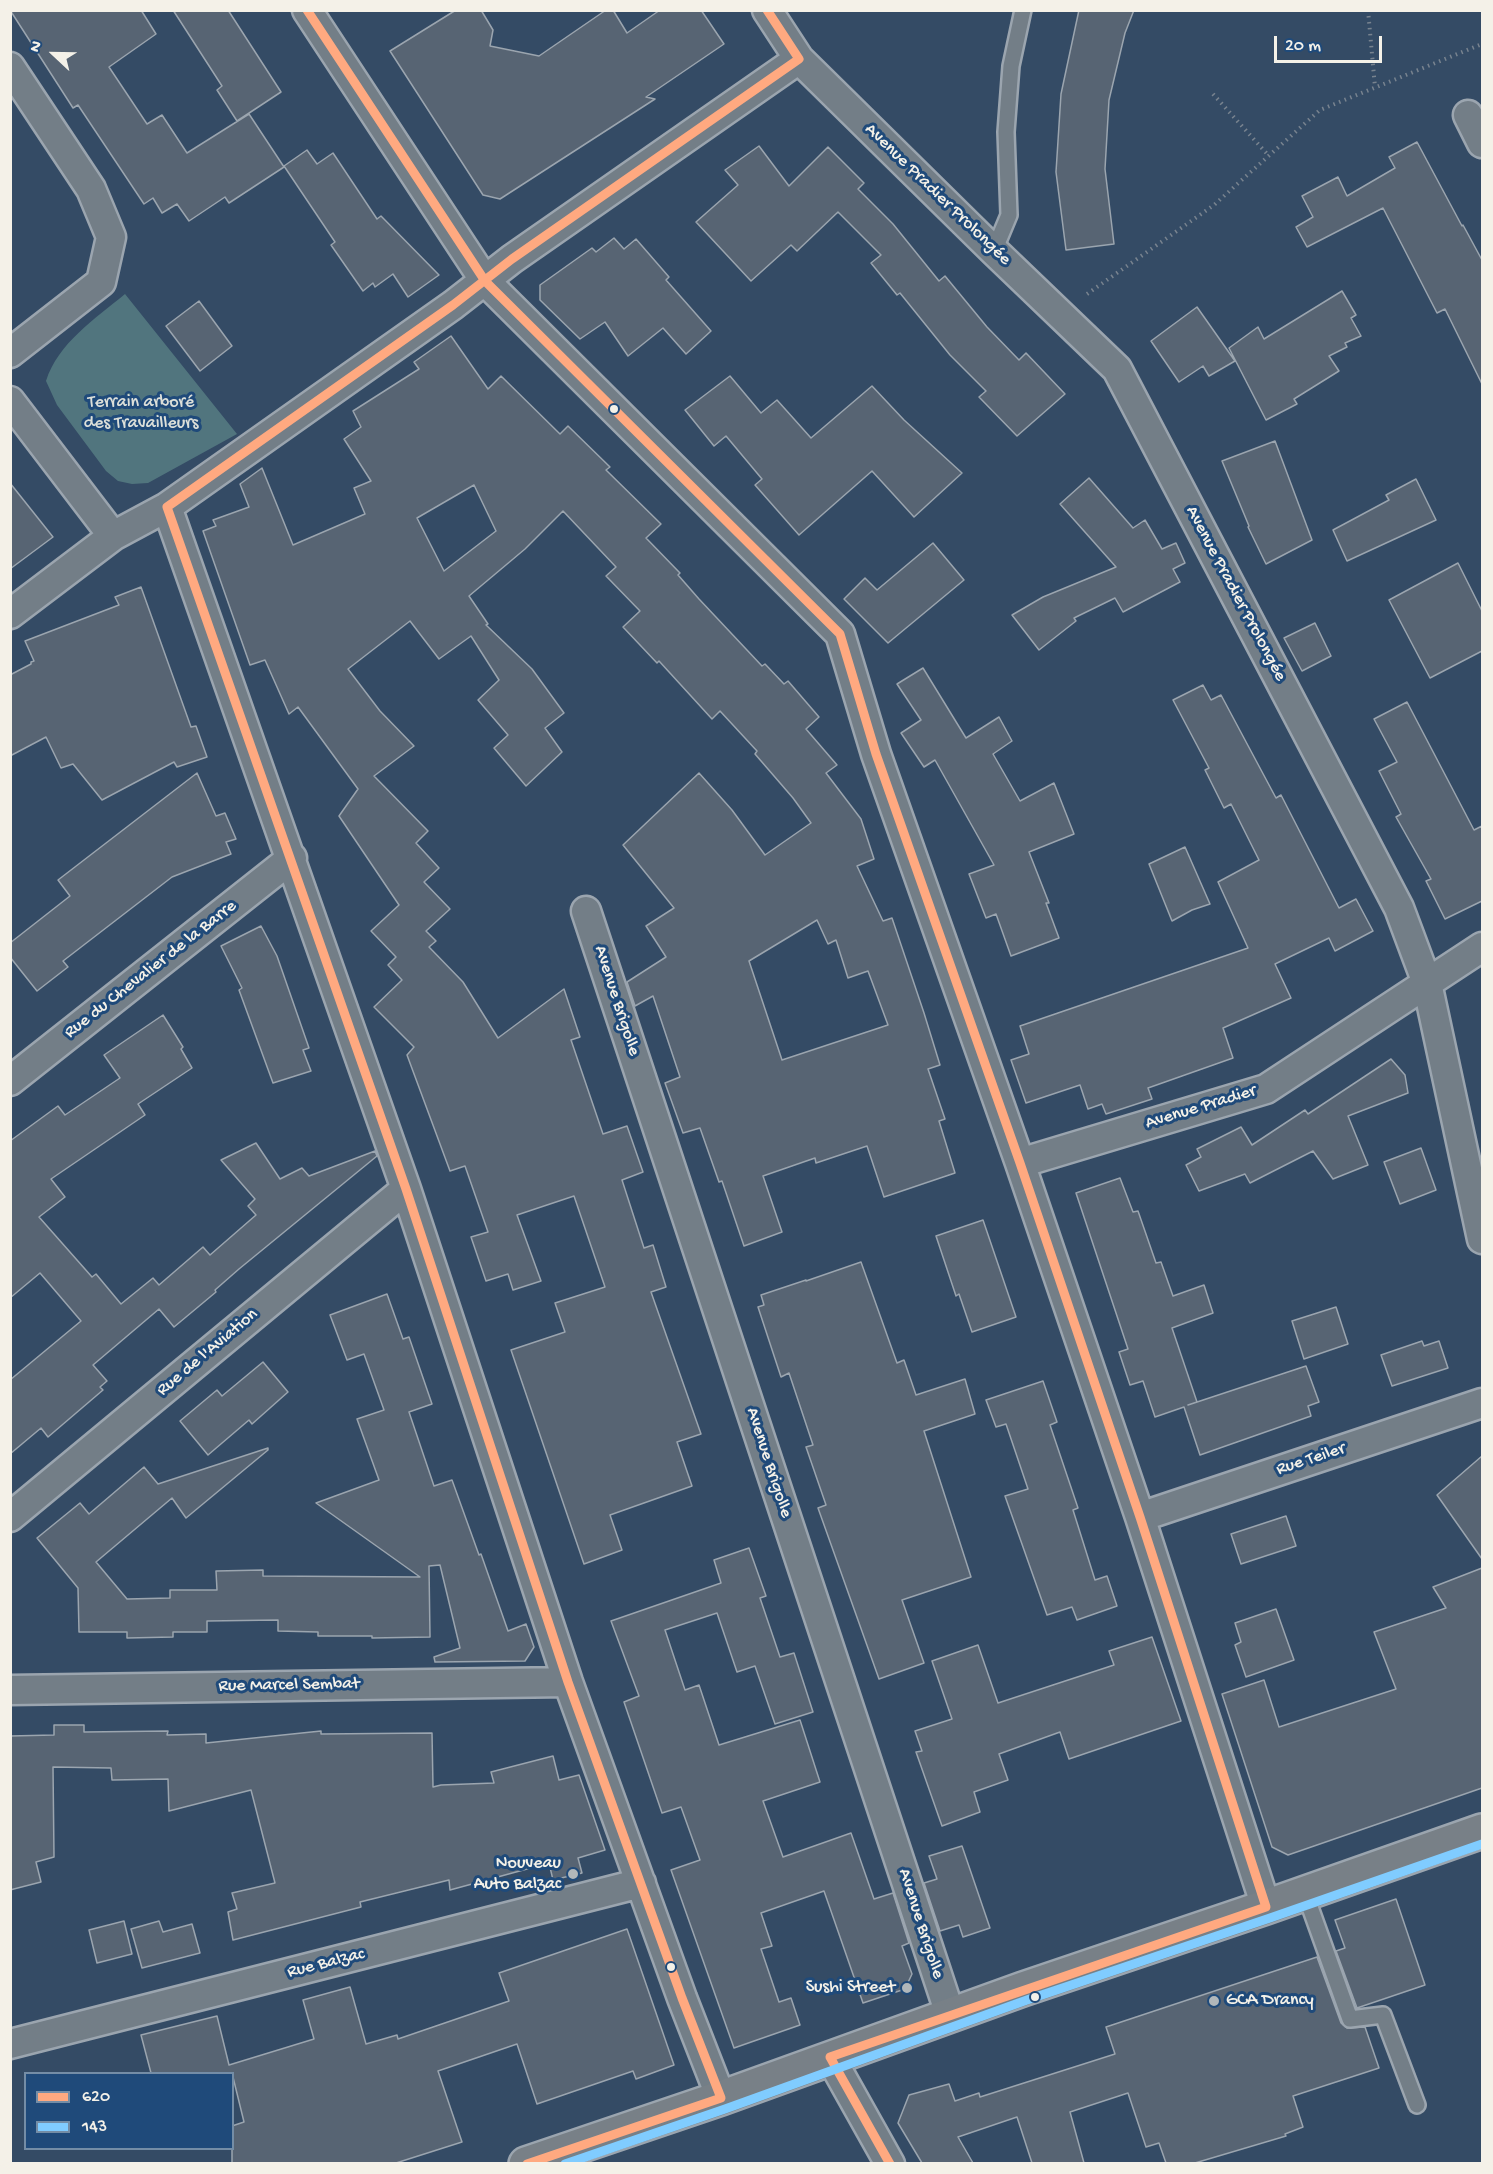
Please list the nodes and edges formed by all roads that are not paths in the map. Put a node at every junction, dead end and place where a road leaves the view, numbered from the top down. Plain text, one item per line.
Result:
1 (306, 10) edge
2 (767, 10) edge
3 (1023, 10) edge
4 (799, 59) junction
5 (10, 67) edge
6 (1468, 116) dead end
7 (1482, 143) edge
8 (993, 251) junction
9 (485, 281) junction
10 (10, 353) edge
11 (10, 401) edge
12 (167, 507) junction
13 (113, 536) junction
14 (10, 614) edge
15 (292, 858) junction
16 (586, 911) dead end
17 (1482, 947) edge
18 (1427, 982) junction
19 (10, 1081) edge
20 (1020, 1163) junction
21 (406, 1189) junction
22 (1479, 1208) edge
23 (1482, 1239) edge
24 (1482, 1403) edge
25 (1140, 1516) junction
26 (10, 1517) edge
27 (568, 1682) junction
28 (10, 1690) edge
29 (1482, 1831) edge
30 (640, 1883) junction
31 (1305, 1893) junction
32 (1266, 1907) junction
33 (950, 2014) junction
34 (10, 2044) edge
35 (830, 2057) junction
36 (721, 2097) junction
37 (1417, 2104) dead end
38 (526, 2163) edge
39 (890, 2163) edge

1 - 9 street
2 - 4 street, Avenue Pradier Prolongée
3 - 8 lane
4 - 8 street, Avenue Pradier Prolongée
4 - 9 street
5 - 10 street
6 - 7 street
8 - 18 street, Avenue Pradier Prolongée
9 - 12 street
9 - 20 street
11 - 13 street
12 - 13 street
12 - 15 street
13 - 14 street
15 - 19 street, Rue du Chevalier de la Barre
15 - 21 street
16 - 33 street, Avenue Brigolle
17 - 18 street, Avenue Pradier
18 - 20 street, Avenue Pradier
18 - 22 street, Avenue Pradier Prolongée
20 - 25 street
21 - 26 street, Rue de l'Aviation
21 - 27 street
22 - 23 street, Avenue Pradier Prolongée
24 - 25 street, Rue Teiler
25 - 32 street
27 - 28 street, Rue Marcel Sembat
27 - 30 street
29 - 31 main road
30 - 34 street, Rue Balzac
30 - 36 street
31 - 32 main road
31 - 37 lane
32 - 33 main road
33 - 35 main road
35 - 36 main road
35 - 39 street
36 - 38 main road

